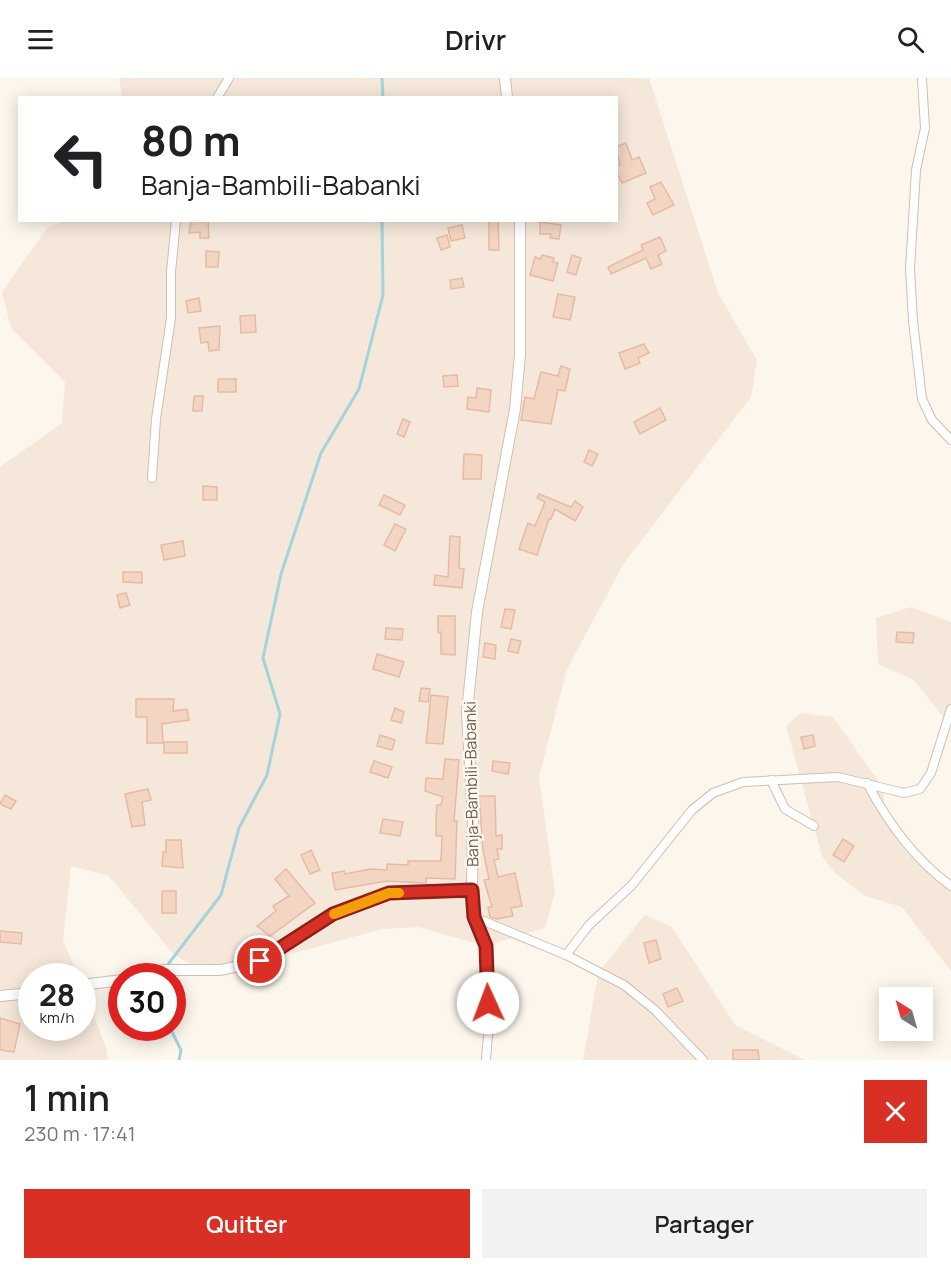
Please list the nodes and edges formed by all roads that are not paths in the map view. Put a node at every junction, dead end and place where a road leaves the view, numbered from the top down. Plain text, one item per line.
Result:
1 (229, 78) edge
2 (505, 78) edge
3 (922, 78) edge
4 (218, 96) edge
5 (507, 96) edge
6 (176, 222) edge
7 (520, 222) edge
8 (951, 440) edge
9 (152, 478) dead end
10 (951, 709) edge
11 (771, 780) junction
12 (867, 783) junction
13 (814, 826) dead end
14 (951, 886) edge
15 (472, 890) junction
16 (474, 917) junction
17 (566, 955) junction
18 (186, 970) edge
19 (18, 994) edge
20 (0, 996) edge
21 (486, 1060) edge
22 (703, 1060) edge

1 - 4 street
2 - 5 street
3 - 8 street
6 - 9 street
7 - 15 street, Banja-Bambili-Babanki
10 - 12 street
11 - 12 street
11 - 13 street
11 - 17 street
12 - 14 street
15 - 16 street
15 - 18 street, Banja-Bambili-Babanki
16 - 17 street
16 - 21 street
17 - 22 street
19 - 20 street

